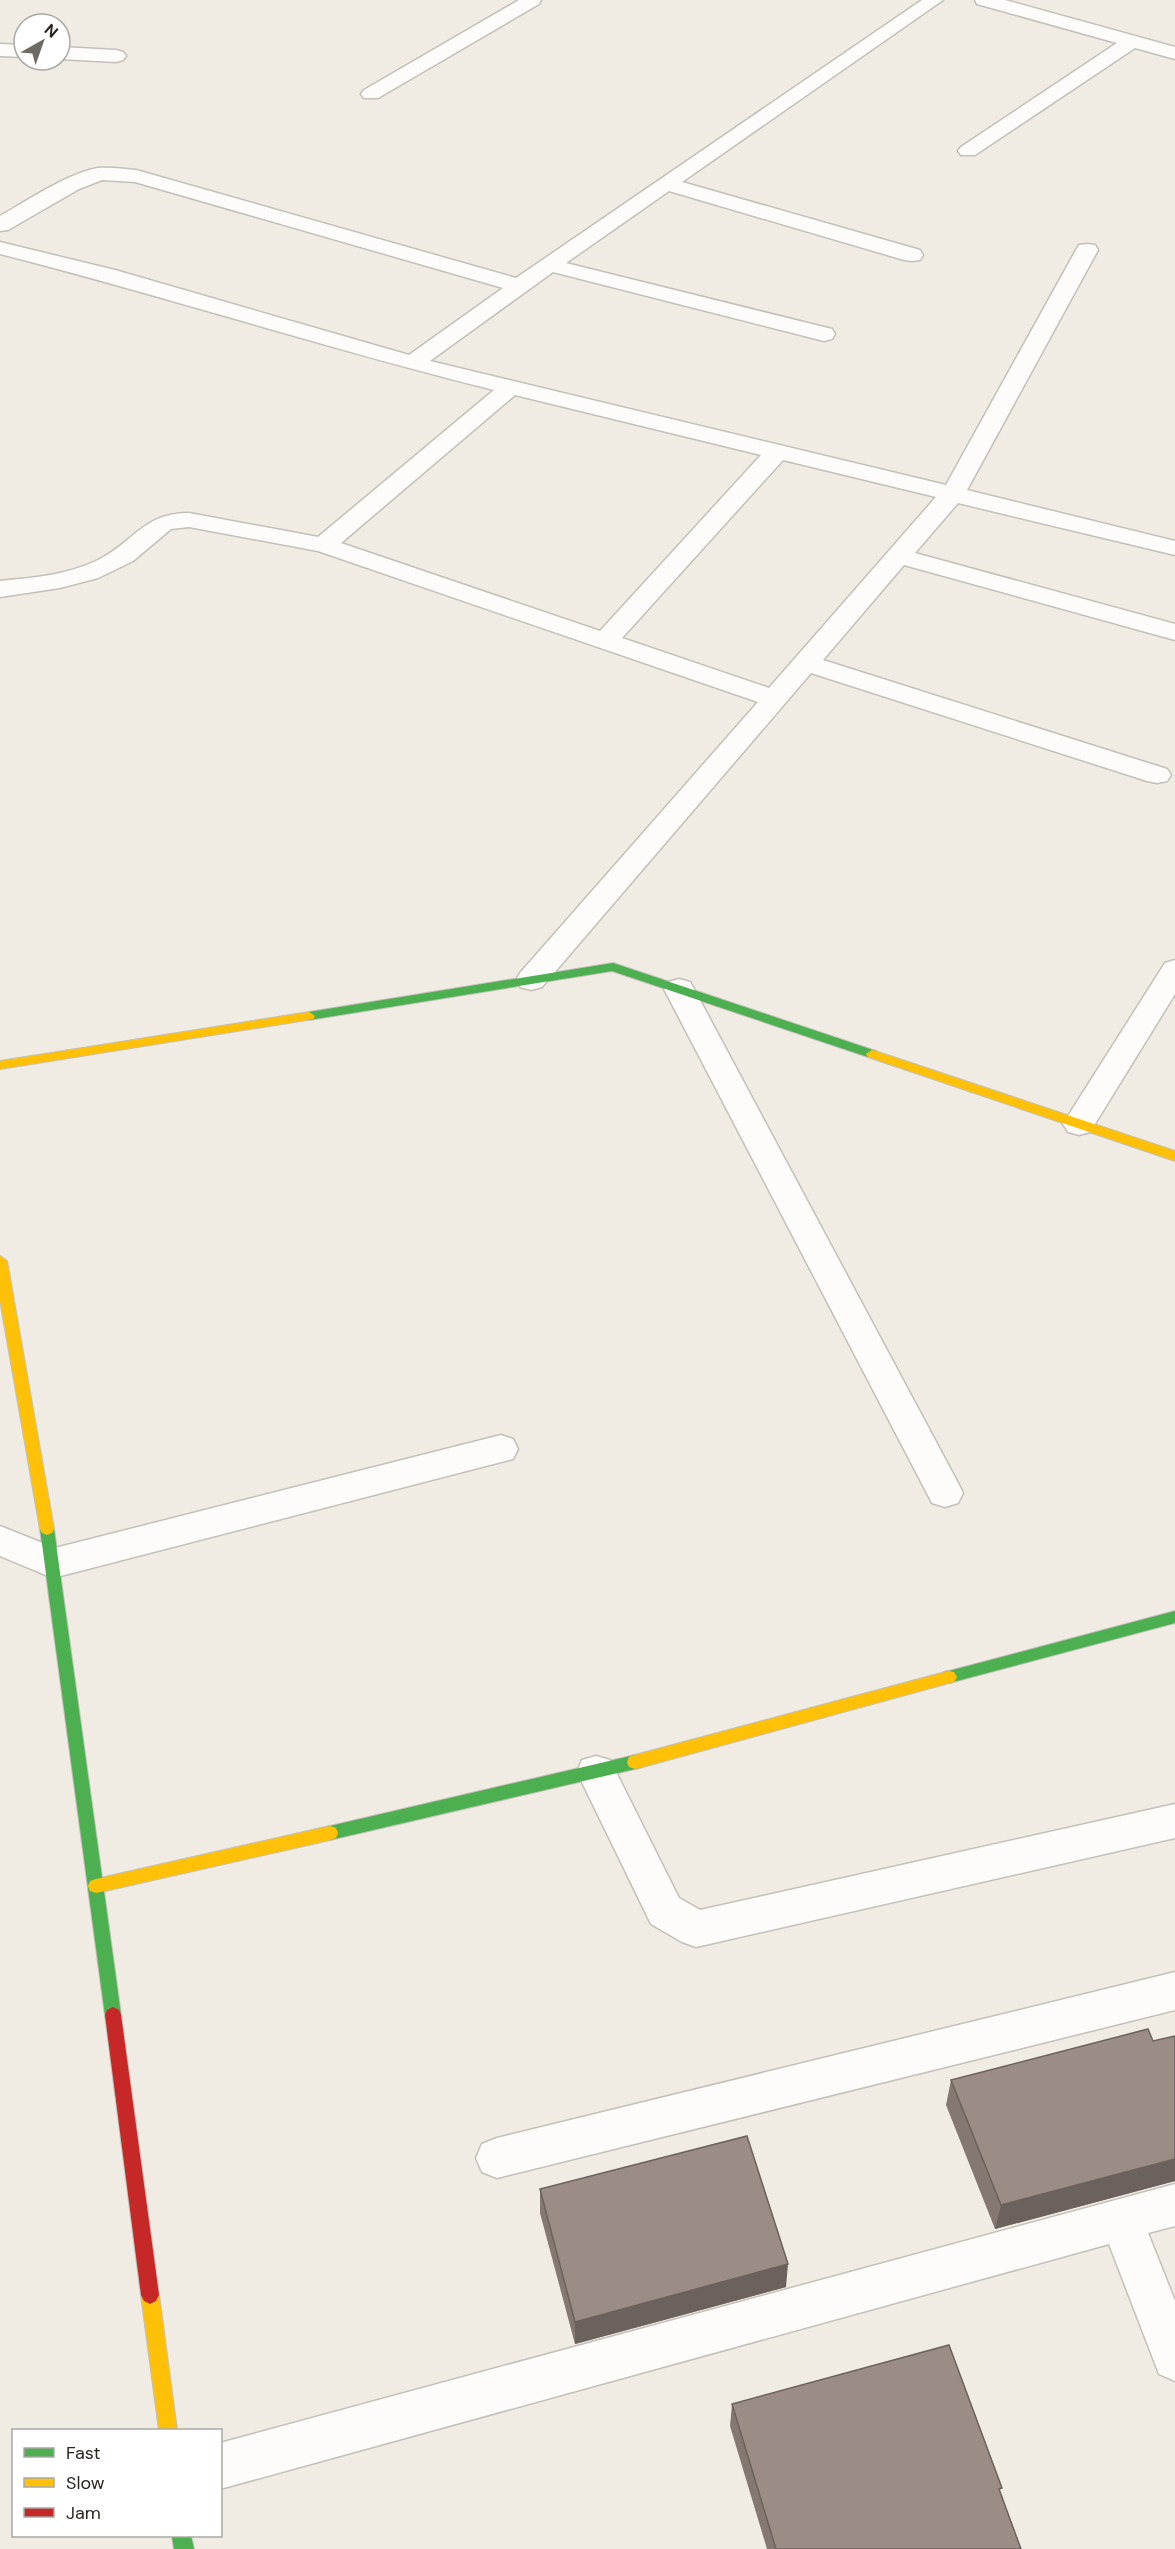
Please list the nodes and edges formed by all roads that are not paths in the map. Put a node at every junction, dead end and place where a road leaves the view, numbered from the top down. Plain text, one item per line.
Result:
1 (532, 0) edge
2 (934, 0) edge
3 (984, 0) edge
4 (1132, 42) junction
5 (1175, 53) edge
6 (72, 54) edge
7 (116, 56) dead end
8 (371, 94) dead end
9 (968, 151) dead end
10 (666, 184) junction
11 (0, 225) edge
12 (0, 248) edge
13 (1087, 249) dead end
14 (912, 255) dead end
15 (550, 265) junction
16 (520, 286) junction
17 (824, 334) dead end
18 (412, 363) junction
19 (511, 387) junction
20 (778, 451) junction
21 (954, 492) junction
22 (322, 545) junction
23 (1175, 548) edge
24 (899, 556) junction
25 (0, 589) edge
26 (1175, 632) edge
27 (605, 641) junction
28 (805, 663) junction
29 (775, 699) junction
30 (1157, 775) dead end
31 (1175, 970) edge
32 (531, 980) junction
33 (679, 989) junction
34 (0, 1065) edge
35 (1079, 1124) junction
36 (1175, 1156) edge
37 (0, 1261) edge
38 (501, 1449) dead end
39 (945, 1493) dead end
40 (0, 1540) edge
41 (53, 1563) junction
42 (1175, 1617) edge
43 (596, 1772) junction
44 (1175, 1821) edge
45 (96, 1886) junction
46 (1175, 1991) edge
47 (497, 2158) dead end
48 (1175, 2205) edge
49 (1121, 2220) junction
50 (1175, 2358) edge
51 (168, 2429) edge
52 (222, 2465) edge

1 - 8 street
2 - 10 street
3 - 4 street
4 - 5 street
4 - 9 street
6 - 7 street
10 - 14 street
10 - 15 street
11 - 16 street
12 - 18 street
13 - 21 street
15 - 16 street
15 - 17 street
16 - 18 street
18 - 19 street
19 - 20 street
19 - 22 street
20 - 21 street
20 - 27 street
21 - 23 street
21 - 24 street
22 - 25 street
22 - 27 street
24 - 26 street
24 - 28 street
27 - 29 street
28 - 29 street
28 - 30 street
29 - 32 street
31 - 35 street
32 - 33 street
32 - 34 street
33 - 35 street
33 - 39 street
35 - 36 street
37 - 41 street
38 - 41 street
40 - 41 street
41 - 45 street
42 - 43 street
43 - 44 street
43 - 45 street
45 - 51 street
46 - 47 street
48 - 49 street
49 - 50 street
49 - 52 street

